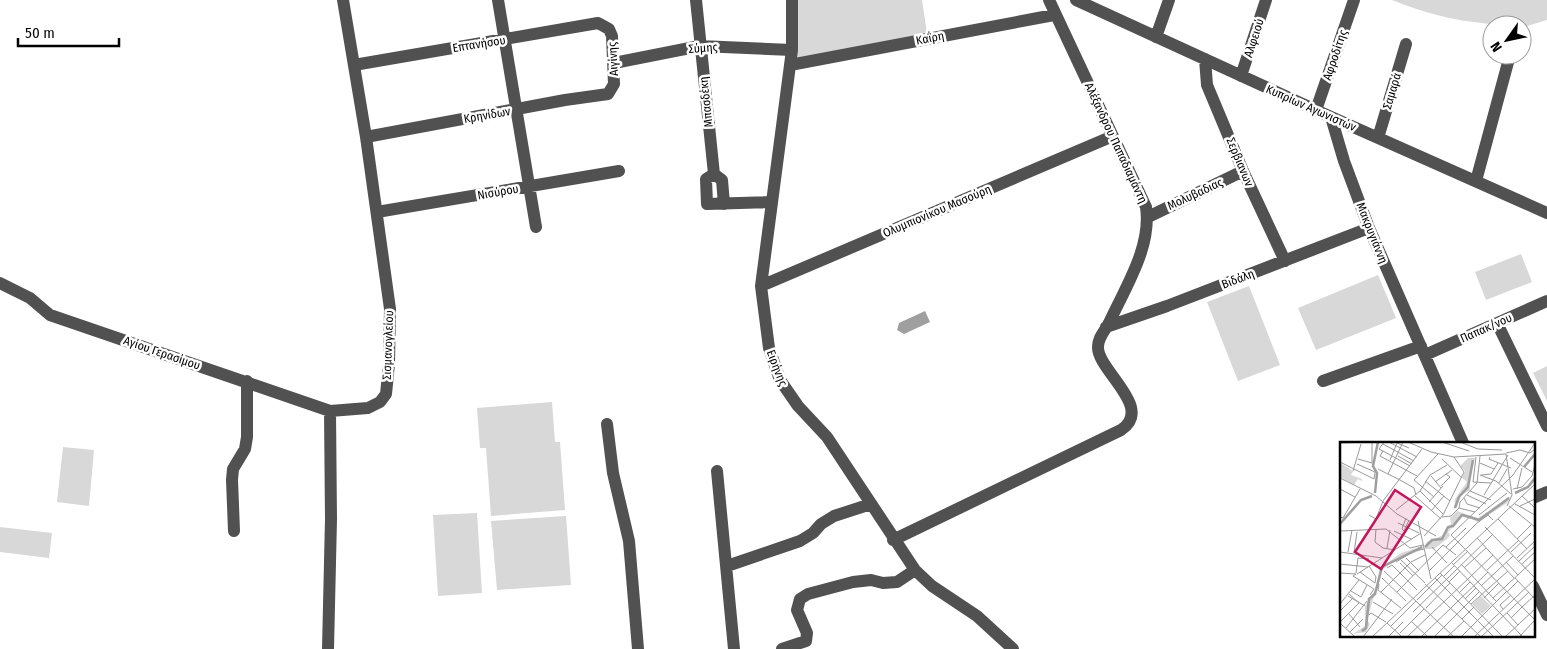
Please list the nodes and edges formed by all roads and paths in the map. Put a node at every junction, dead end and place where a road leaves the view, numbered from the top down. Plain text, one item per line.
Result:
1 (343, 0) edge
2 (498, 0) edge
3 (696, 0) edge
4 (792, 0) edge
5 (1048, 0) edge
6 (1076, 0) edge
7 (1169, 0) edge
8 (1266, 0) edge
9 (1354, 0) edge
10 (1054, 15) junction
11 (604, 25) joint
12 (1156, 36) junction
13 (504, 40) junction
14 (1406, 44) dead end
15 (700, 46) junction
16 (792, 50) junction
17 (1205, 59) junction
18 (614, 63) junction
19 (354, 65) junction
20 (790, 65) junction
21 (1507, 65) edge
22 (1241, 76) junction
23 (608, 94) joint
24 (515, 110) junction
25 (1316, 110) junction
26 (1331, 117) junction
27 (1113, 136) junction
28 (366, 137) junction
29 (1378, 138) junction
30 (619, 171) dead end
31 (1243, 171) junction
32 (714, 174) junction
33 (1476, 181) junction
34 (530, 186) junction
35 (772, 202) junction
36 (724, 204) junction
37 (377, 212) junction
38 (1547, 213) edge
39 (1148, 217) junction
40 (536, 227) dead end
41 (1369, 228) junction
42 (1285, 261) junction
43 (0, 283) edge
44 (762, 286) junction
45 (1547, 301) edge
46 (1497, 322) junction
47 (1106, 327) junction
48 (1423, 350) junction
49 (247, 382) junction
50 (1323, 382) dead end
51 (330, 411) junction
52 (608, 424) dead end
53 (1547, 426) edge
54 (1463, 442) edge
55 (717, 470) dead end
56 (1547, 492) edge
57 (1534, 498) edge
58 (871, 504) junction
59 (234, 531) dead end
60 (893, 540) junction
61 (727, 566) junction
62 (915, 570) junction
63 (1534, 588) edge
64 (1547, 614) edge
65 (328, 649) edge
66 (638, 649) edge
67 (734, 649) edge
68 (782, 649) edge
69 (1013, 649) edge

1 - 19 street, Σισμανογλείου
2 - 13 street
3 - 15 street, Μπασδέκη
4 - 16 street, Ειρήνης
5 - 10 street
6 - 12 street, Κυπρίων Αγωνιστών
7 - 12 street
8 - 22 street, Αλφειού
9 - 25 street, Αφροδίτης
10 - 20 street, Καΐρη
10 - 27 street, Αλέξανδρου Παπαδιαμάντη
11 - 13 street, Επτανήσου
11 - 18 street, Αιγίνης
12 - 17 street, Κυπρίων Αγωνιστών
13 - 19 street, Επτανήσου
13 - 24 street
14 - 29 street, Σαμαρά
15 - 16 street, Σύμης
15 - 18 street, Σύμης
15 - 32 street, Μπασδέκη
16 - 20 street, Ειρήνης
17 - 22 street, Κυπρίων Αγωνιστών
17 - 31 street, Σερβιανων
18 - 23 street, Αιγίνης
19 - 28 street, Σισμανογλείου
20 - 35 street, Ειρήνης
21 - 33 street
22 - 25 street, Κυπρίων Αγωνιστών
23 - 24 street, Κρηνίδων
24 - 28 street, Κρηνίδων
24 - 34 street
25 - 26 street, Κυπρίων Αγωνιστών
26 - 29 street, Κυπρίων Αγωνιστών
26 - 41 street, Μακρυγιάννη
27 - 39 street, Αλέξανδρου Παπαδιαμάντη
27 - 44 street, Ολυμπιονίκου Μασούρη
28 - 37 street, Σισμανογλείου
29 - 33 street, Κυπρίων Αγωνιστών
30 - 34 street, Νισύρου
31 - 39 street, Μολυβαδιας
31 - 42 street, Σερβιανων
32 - 36 street, Μπασδέκη
32 - 36 street, Μπασδέκη
33 - 38 street, Κυπρίων Αγωνιστών
34 - 37 street, Νισύρου
34 - 40 street
35 - 36 street
35 - 44 street, Ειρήνης
37 - 51 street, Σισμανογλείου
39 - 47 street, Αλέξανδρου Παπαδιαμάντη
41 - 42 street, Βιδάλη
41 - 48 street, Μακρυγιάννη
42 - 47 street, Βιδάλη
43 - 49 street, Αγίου Γερασίμου
44 - 58 street, Ειρήνης
45 - 46 street, Παπακ/νου
46 - 48 street, Παπακ/νου
46 - 53 street
47 - 60 street, Αλέξανδρου Παπαδιαμάντη
48 - 50 street
48 - 54 street, Μακρυγιάννη
49 - 51 street, Αγίου Γερασίμου
49 - 59 street
51 - 65 street
52 - 66 street
55 - 61 street
56 - 57 street
58 - 60 street, Ειρήνης
58 - 61 street
60 - 62 street, Ειρήνης
61 - 67 street
62 - 68 street
62 - 69 street, Ειρήνης
63 - 64 street

